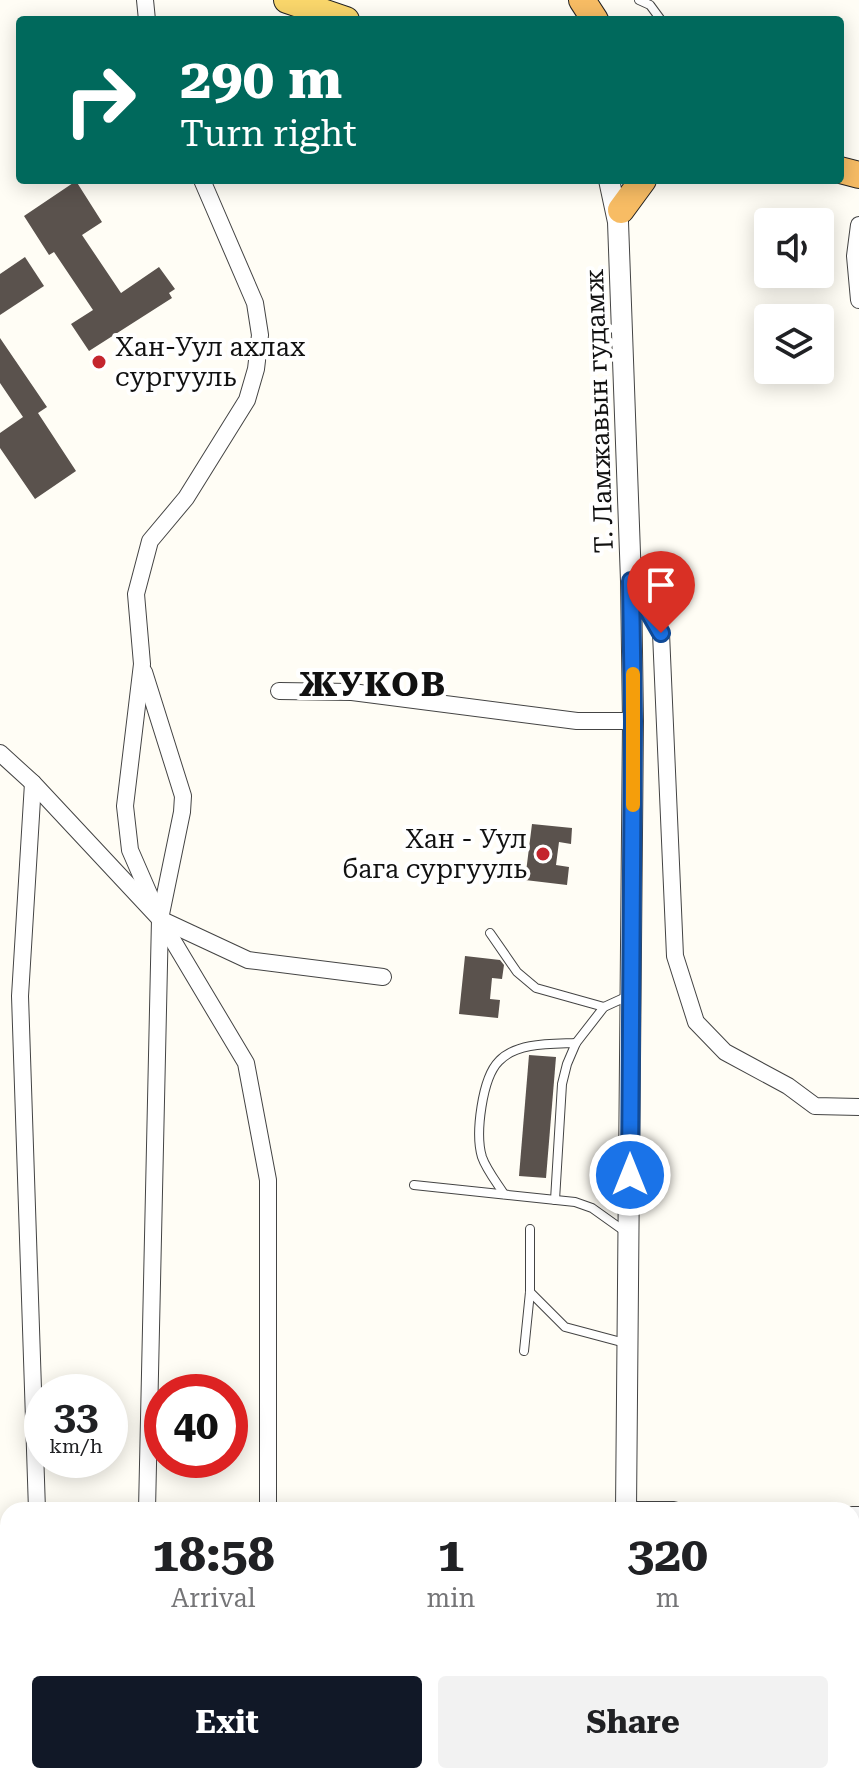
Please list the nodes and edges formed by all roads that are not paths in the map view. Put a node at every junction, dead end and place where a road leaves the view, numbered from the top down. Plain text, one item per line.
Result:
1 (287, 0) edge
2 (639, 0) edge
3 (334, 16) edge
4 (658, 16) edge
5 (204, 184) edge
6 (610, 184) edge
7 (628, 184) edge
8 (640, 184) edge
9 (619, 216) junction
10 (859, 225) edge
11 (859, 300) edge
12 (631, 581) junction
13 (142, 664) junction
14 (279, 691) dead end
15 (633, 721) junction
16 (0, 753) edge
17 (33, 783) junction
18 (160, 919) junction
19 (490, 933) dead end
20 (383, 977) dead end
21 (631, 995) junction
22 (604, 1007) junction
23 (576, 1043) junction
24 (859, 1107) edge
25 (414, 1185) dead end
26 (504, 1194) junction
27 (555, 1200) junction
28 (530, 1229) dead end
29 (629, 1234) junction
30 (530, 1292) junction
31 (628, 1343) junction
32 (524, 1351) dead end
33 (37, 1502) edge
34 (147, 1502) edge
35 (268, 1502) edge
36 (624, 1502) edge

1 - 3 main road
2 - 4 lane
5 - 13 street
6 - 9 street, Т. Ламжавын гудамж
7 - 9 street, Т. Ламжавын гудамж
8 - 9 highway
9 - 12 street, Т. Ламжавын гудамж
10 - 11 street
12 - 15 street, Т. Ламжавын гудамж
12 - 24 street
13 - 18 street
13 - 18 street
14 - 15 street
15 - 21 street, Т. Ламжавын гудамж
16 - 17 street
17 - 18 street
17 - 33 street
18 - 20 street
18 - 34 street
18 - 35 street
19 - 22 lane
21 - 22 lane
21 - 29 street, Т. Ламжавын гудамж
22 - 23 lane
23 - 26 lane
23 - 27 lane
25 - 26 lane
26 - 27 lane
27 - 29 lane
28 - 30 lane
29 - 31 street, Т. Ламжавын гудамж
30 - 31 lane
30 - 32 lane
31 - 36 street, Т. Ламжавын гудамж

